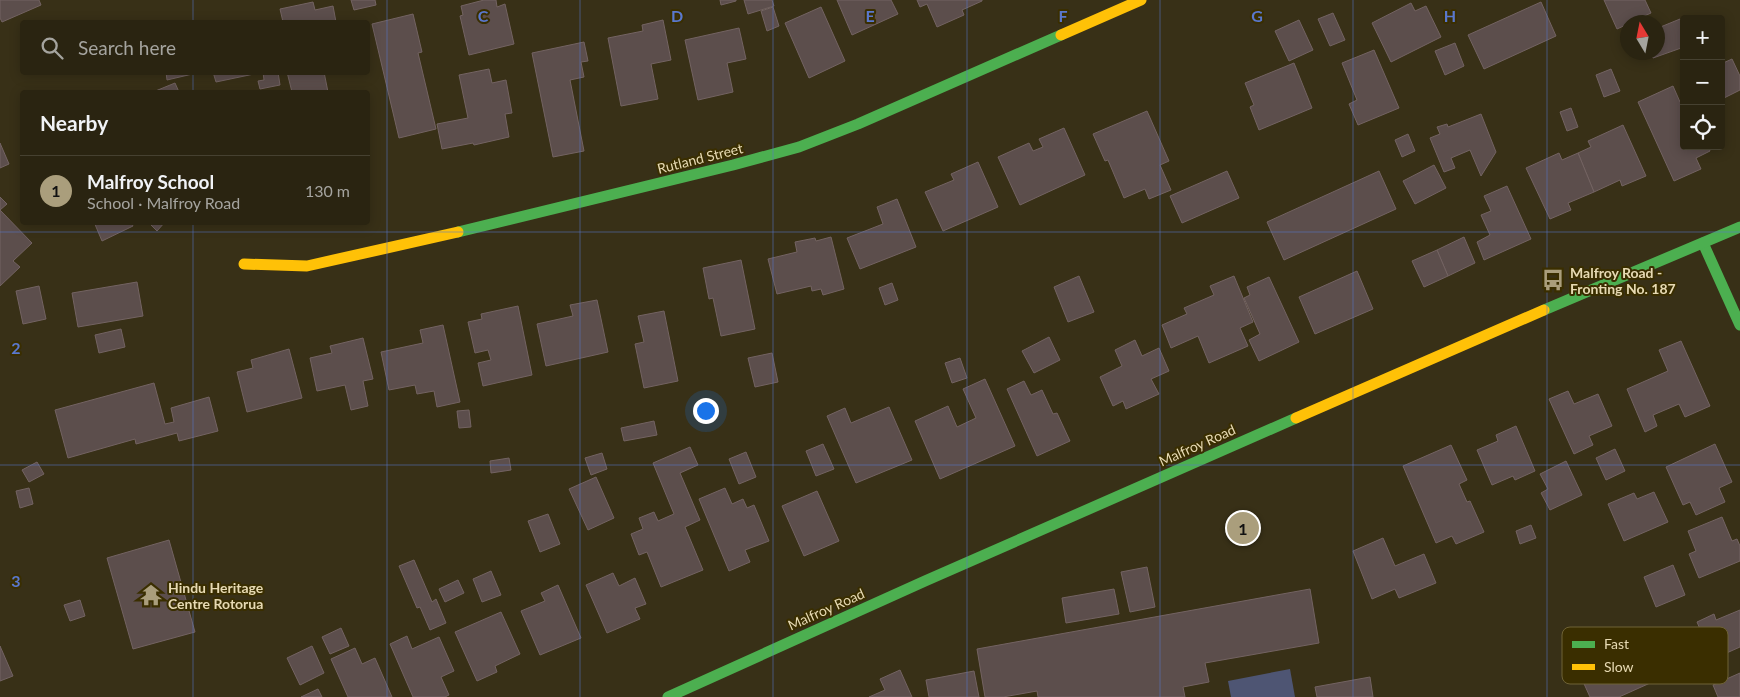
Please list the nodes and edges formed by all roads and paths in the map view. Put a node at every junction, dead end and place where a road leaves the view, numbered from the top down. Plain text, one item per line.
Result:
1 (1141, 0) edge
2 (1740, 227) edge
3 (1703, 243) junction
4 (244, 264) dead end
5 (1740, 325) edge
6 (668, 697) edge

1 - 4 main road, Rutland Street
2 - 3 main road, Malfroy Road
3 - 5 main road
3 - 6 main road, Malfroy Road

